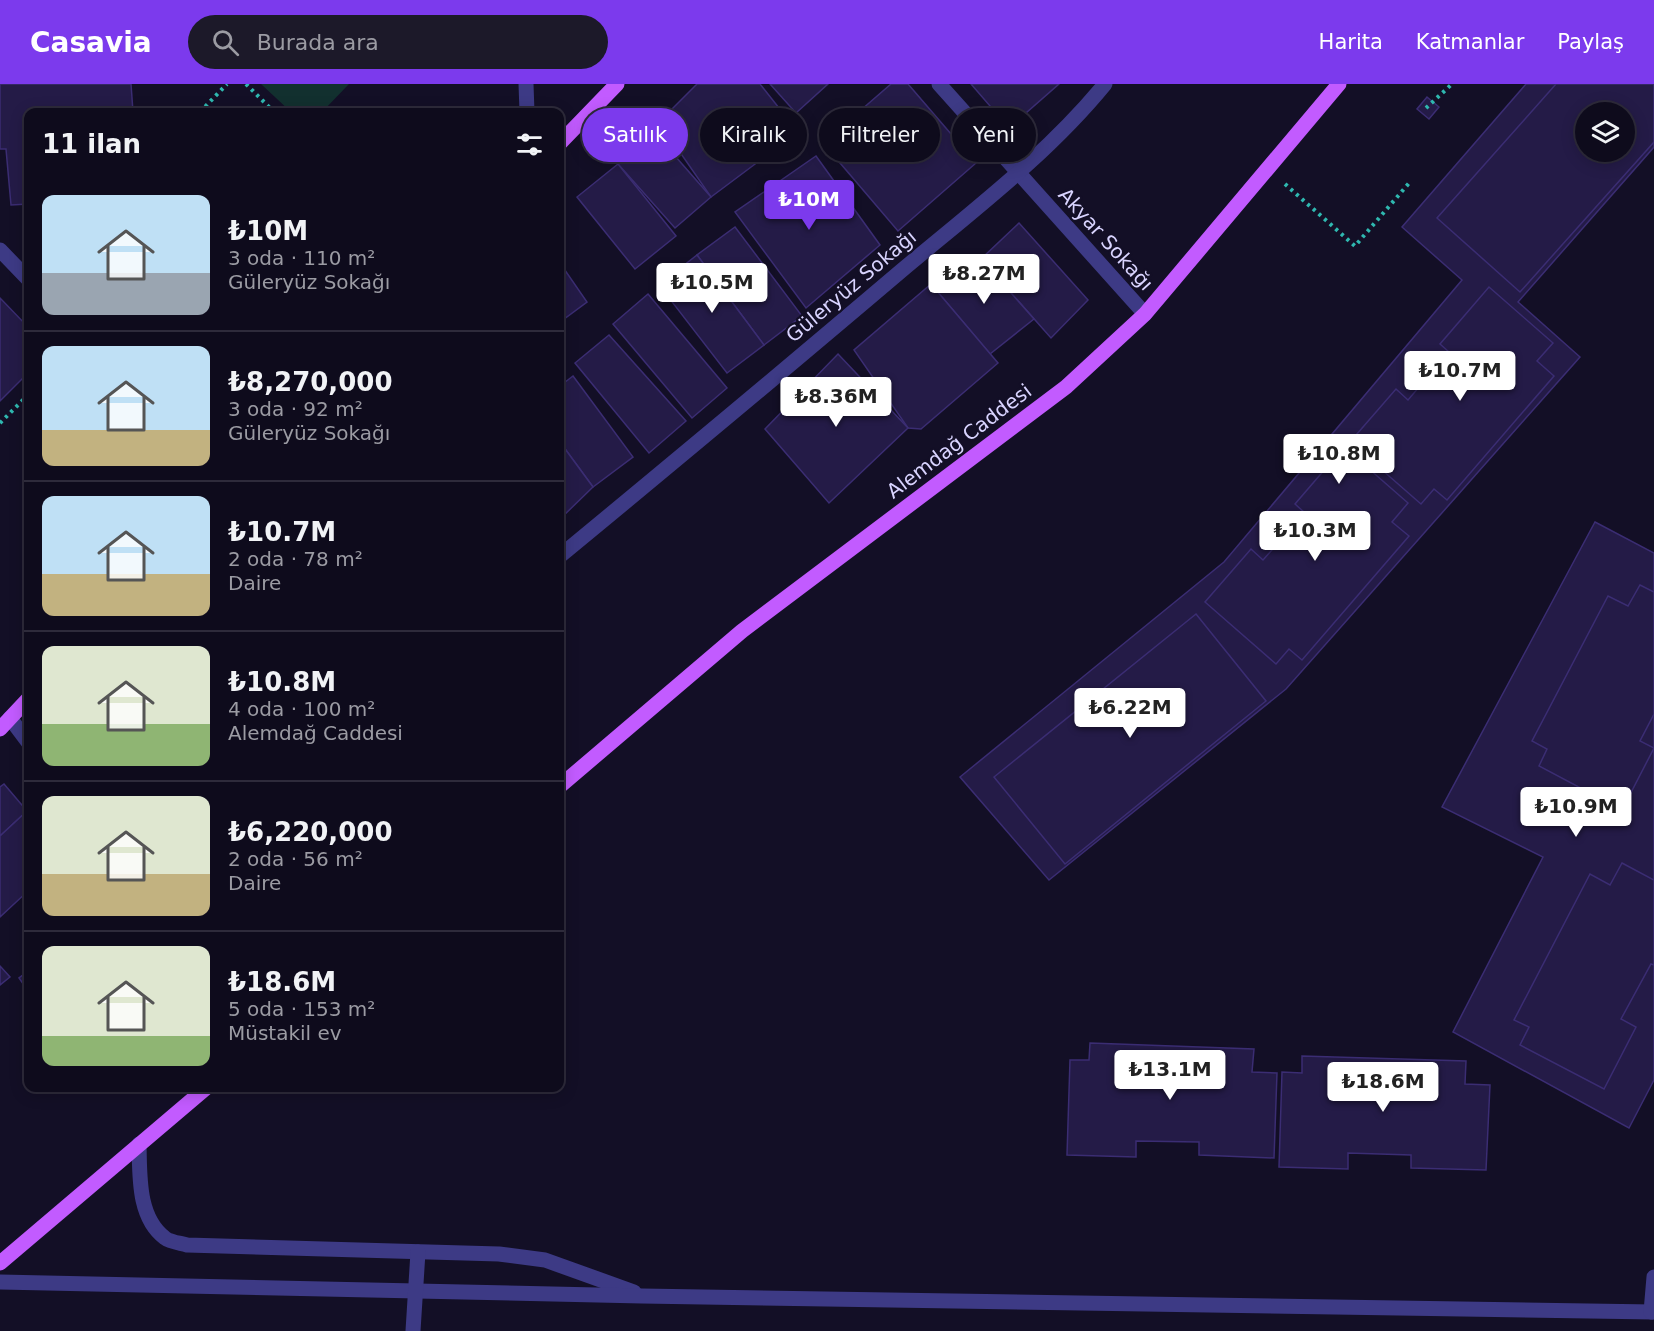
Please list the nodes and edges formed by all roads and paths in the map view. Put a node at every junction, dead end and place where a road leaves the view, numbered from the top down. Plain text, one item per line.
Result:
1 (227, 84) edge
2 (246, 84) edge
3 (525, 84) edge
4 (617, 84) edge
5 (939, 84) edge
6 (1105, 84) edge
7 (1339, 84) edge
8 (1452, 84) edge
9 (204, 108) edge
10 (270, 108) edge
11 (527, 108) edge
12 (1426, 108) dead end
13 (564, 139) edge
14 (1266, 168) junction
15 (1018, 172) junction
16 (1410, 182) dead end
17 (0, 250) edge
18 (24, 275) edge
19 (1145, 314) junction
20 (24, 399) edge
21 (0, 423) edge
22 (564, 553) edge
23 (24, 703) edge
24 (5, 723) edge
25 (24, 739) edge
26 (564, 783) edge
27 (201, 1092) edge
28 (139, 1144) junction
29 (418, 1252) junction
30 (0, 1263) edge
31 (1654, 1277) edge
32 (0, 1282) edge
33 (416, 1291) junction
34 (642, 1296) junction
35 (1653, 1312) edge
36 (413, 1331) edge

1 - 9 path
2 - 10 path
3 - 11 street
4 - 13 main road
5 - 15 street, Akyar Sokağı
6 - 15 street, Güleryüz Sokağı
7 - 14 main road, Alemdağ Caddesi
8 - 12 path
14 - 16 path
14 - 19 main road, Alemdağ Caddesi
15 - 19 street, Akyar Sokağı
15 - 22 street, Güleryüz Sokağı
17 - 18 street
19 - 26 main road, Alemdağ Caddesi
20 - 21 path
23 - 24 main road
24 - 25 street
27 - 28 main road
28 - 29 street
28 - 30 main road
29 - 33 street
29 - 34 street
31 - 35 street
32 - 33 street
33 - 34 street
33 - 36 street
34 - 35 street

